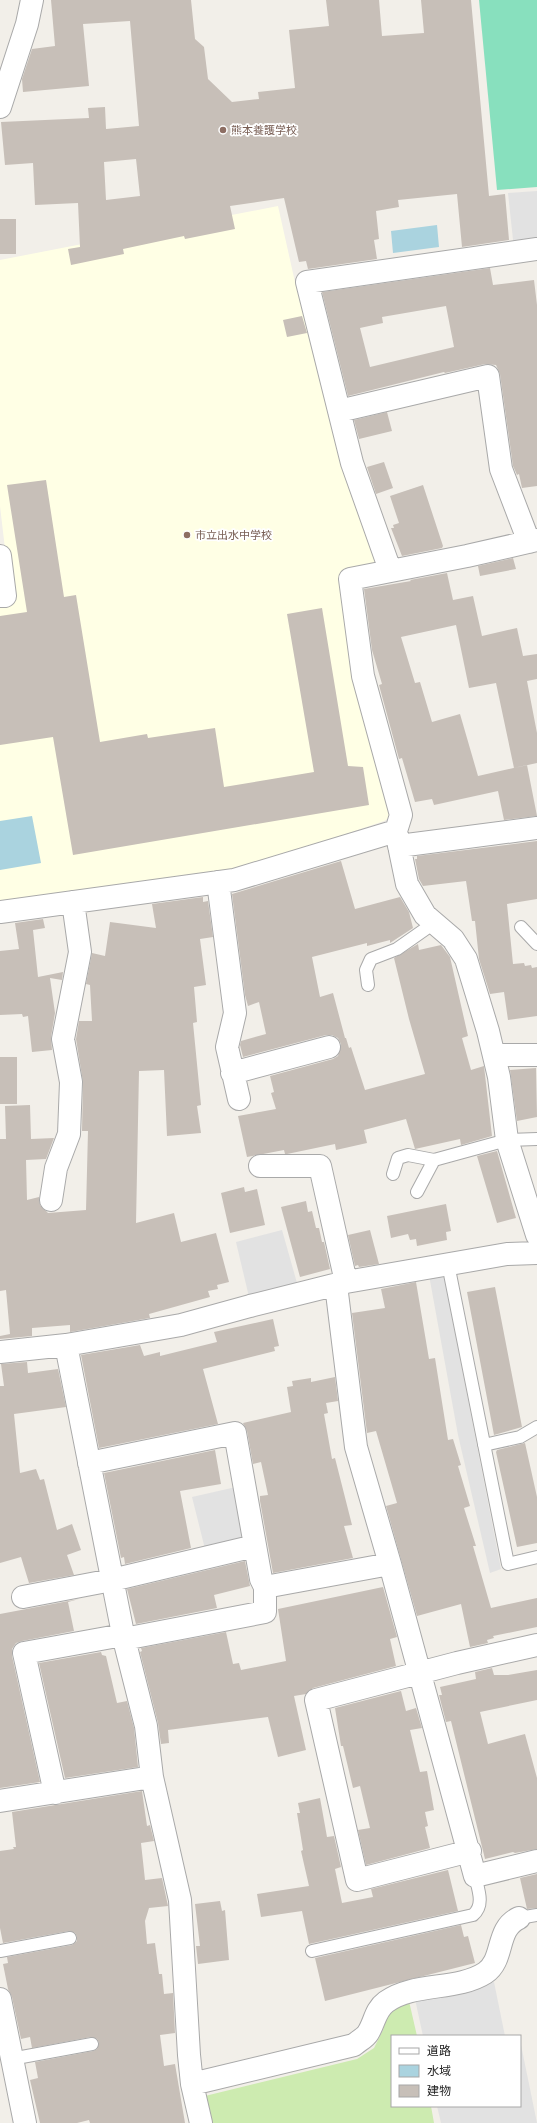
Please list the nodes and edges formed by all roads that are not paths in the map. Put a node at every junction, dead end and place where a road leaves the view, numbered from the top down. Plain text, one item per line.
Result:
1 (32, 0) edge
2 (1, 99) edge
3 (537, 249) edge
4 (339, 411) junction
5 (533, 541) edge
6 (0, 556) edge
7 (390, 570) junction
8 (0, 596) edge
9 (537, 828) edge
10 (398, 838) junction
11 (218, 882) junction
12 (73, 902) junction
13 (0, 912) edge
14 (434, 923) junction
15 (521, 927) dead end
16 (537, 944) edge
17 (368, 985) dead end
18 (329, 1047) dead end
19 (494, 1055) junction
20 (537, 1055) edge
21 (232, 1073) junction
22 (239, 1098) dead end
23 (537, 1139) edge
24 (507, 1140) junction
25 (434, 1160) junction
26 (260, 1166) dead end
27 (393, 1174) dead end
28 (417, 1192) dead end
29 (51, 1200) dead end
30 (537, 1235) edge
31 (537, 1253) edge
32 (448, 1264) junction
33 (341, 1284) junction
34 (66, 1345) junction
35 (0, 1352) edge
36 (537, 1427) edge
37 (484, 1445) junction
38 (89, 1464) junction
39 (255, 1546) junction
40 (537, 1557) edge
41 (390, 1564) junction
42 (112, 1580) junction
43 (265, 1587) junction
44 (23, 1597) dead end
45 (123, 1637) junction
46 (537, 1645) edge
47 (419, 1673) junction
48 (152, 1777) junction
49 (54, 1793) junction
50 (0, 1801) edge
51 (470, 1851) junction
52 (537, 1861) edge
53 (475, 1876) junction
54 (528, 1917) edge
55 (70, 1938) dead end
56 (312, 1951) dead end
57 (0, 1952) edge
58 (0, 1999) edge
59 (92, 2044) dead end
60 (12, 2059) junction
61 (192, 2084) junction
62 (25, 2123) edge
63 (201, 2123) edge

1 - 2 street
3 - 4 street
4 - 5 street
4 - 7 street
5 - 7 street
6 - 8 street
7 - 10 street
9 - 10 street
10 - 11 street
10 - 14 street
11 - 12 street
11 - 21 street
12 - 13 street
12 - 29 street
14 - 17 lane
14 - 19 street
15 - 16 lane
18 - 21 street
19 - 20 street
19 - 24 street
21 - 22 street
23 - 24 lane
24 - 25 lane
24 - 30 street
25 - 27 lane
25 - 28 lane
26 - 33 street
31 - 32 street
32 - 33 street
32 - 37 lane
33 - 34 street
33 - 41 street
34 - 35 street
34 - 38 street
36 - 37 lane
37 - 40 lane
38 - 39 street
38 - 42 street
39 - 42 street
39 - 43 street
41 - 43 street
41 - 47 street
42 - 44 street
42 - 45 street
43 - 45 street
45 - 48 street
45 - 49 street
46 - 47 street
47 - 51 street
47 - 51 street
48 - 49 street
48 - 61 street
49 - 50 street
51 - 53 street
52 - 53 street
53 - 56 lane
54 - 61 street
55 - 57 lane
58 - 60 street
59 - 60 lane
60 - 62 street
61 - 63 street

